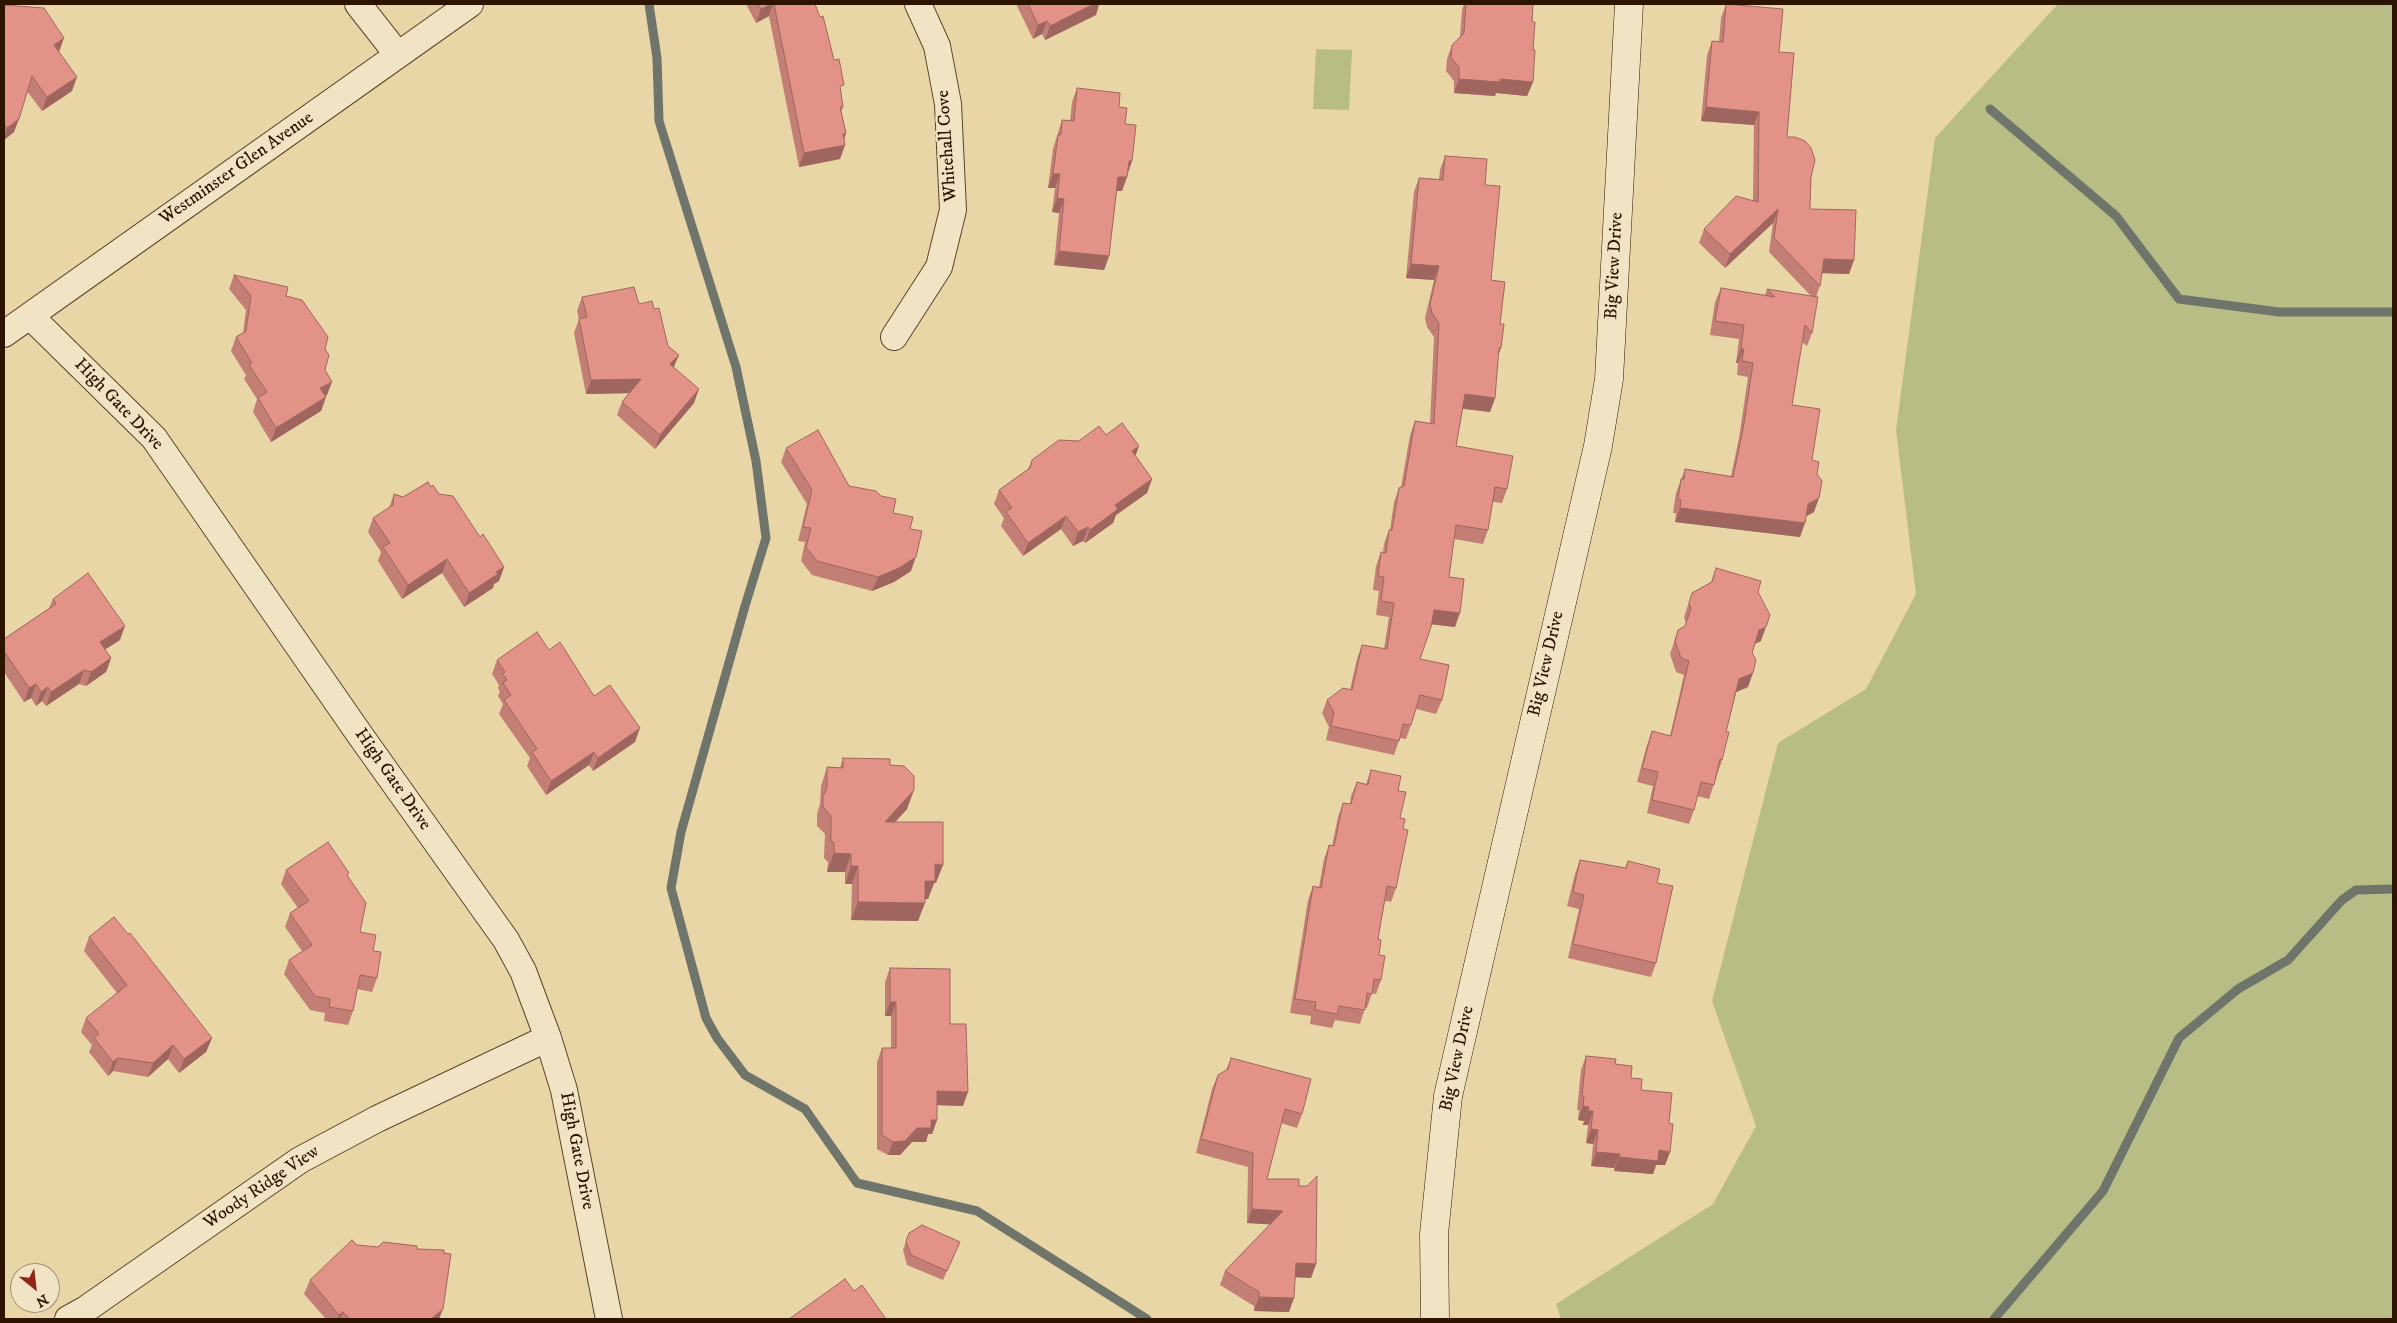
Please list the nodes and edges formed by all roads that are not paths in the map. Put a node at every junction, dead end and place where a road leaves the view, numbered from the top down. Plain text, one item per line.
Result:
1 (358, 4) edge
2 (470, 4) edge
3 (918, 4) edge
4 (1629, 4) edge
5 (398, 55) junction
6 (30, 316) junction
7 (4, 334) edge
8 (894, 337) dead end
9 (548, 1038) junction
10 (68, 1319) edge
11 (609, 1319) edge
12 (1435, 1319) edge

1 - 5 street
2 - 5 street, Westminster Glen Avenue
3 - 8 street, Whitehall Cove
4 - 12 street, Big View Drive
5 - 6 street, Westminster Glen Avenue
6 - 7 street, Westminster Glen Avenue
6 - 9 street, High Gate Drive
9 - 10 street, Woody Ridge View
9 - 11 street, High Gate Drive

